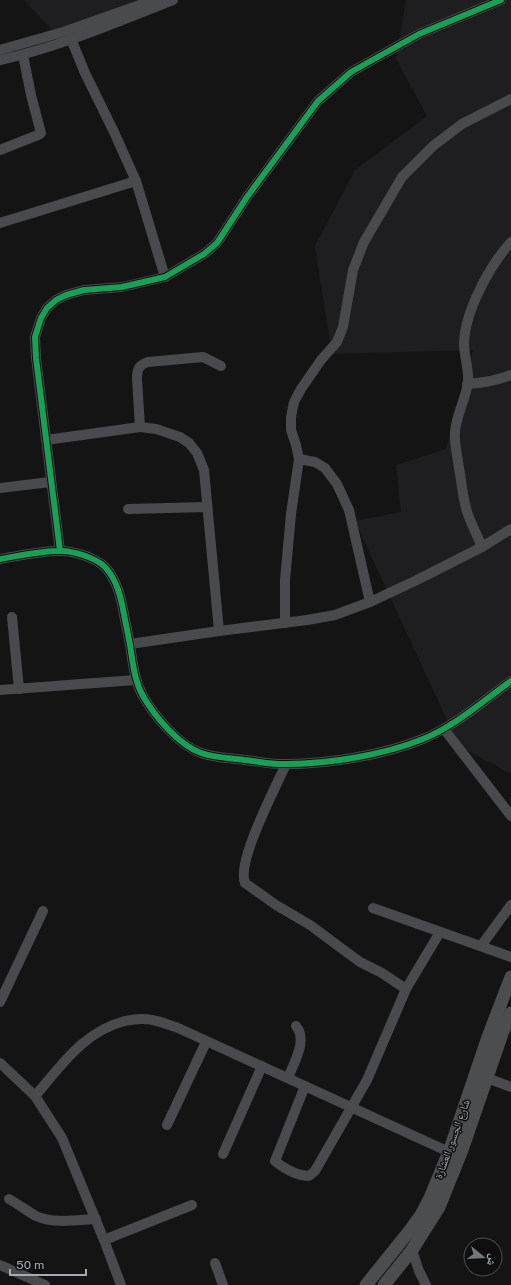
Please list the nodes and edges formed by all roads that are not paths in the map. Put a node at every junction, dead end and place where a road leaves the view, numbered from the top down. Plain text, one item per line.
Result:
1 (154, 0) edge
2 (501, 0) edge
3 (508, 0) edge
4 (169, 1) edge
5 (511, 2) edge
6 (71, 39) junction
7 (0, 50) edge
8 (23, 55) junction
9 (0, 60) edge
10 (511, 99) edge
11 (0, 150) edge
12 (136, 181) junction
13 (0, 222) edge
14 (511, 242) edge
15 (165, 277) junction
16 (221, 366) dead end
17 (511, 376) edge
18 (468, 384) junction
19 (140, 427) junction
20 (46, 440) junction
21 (299, 459) junction
22 (50, 482) junction
23 (0, 488) edge
24 (207, 507) junction
25 (128, 509) dead end
26 (511, 529) edge
27 (482, 547) junction
28 (60, 550) junction
29 (0, 559) edge
30 (370, 602) junction
31 (12, 617) dead end
32 (285, 623) junction
33 (219, 631) junction
34 (130, 644) junction
35 (136, 680) junction
36 (511, 681) edge
37 (19, 689) junction
38 (0, 690) edge
39 (444, 728) junction
40 (286, 764) junction
41 (511, 816) edge
42 (511, 905) edge
43 (373, 908) dead end
44 (43, 911) dead end
45 (440, 932) junction
46 (481, 946) junction
47 (511, 957) edge
48 (511, 977) edge
49 (406, 989) junction
50 (0, 1002) edge
51 (511, 1013) edge
52 (296, 1026) dead end
53 (206, 1042) junction
54 (0, 1062) edge
55 (262, 1066) junction
56 (288, 1078) junction
57 (487, 1078) junction
58 (305, 1086) junction
59 (511, 1087) edge
60 (36, 1096) junction
61 (351, 1107) junction
62 (168, 1125) dead end
63 (449, 1152) junction
64 (223, 1154) dead end
65 (9, 1199) dead end
66 (192, 1205) dead end
67 (96, 1219) junction
68 (104, 1240) junction
69 (412, 1250) junction
70 (215, 1263) dead end
71 (0, 1265) edge
72 (45, 1285) edge
73 (121, 1285) edge
74 (223, 1285) edge
75 (366, 1285) edge
76 (384, 1285) edge
77 (426, 1285) edge

1 - 7 street
2 - 15 street
3 - 5 street
4 - 6 street
6 - 8 street
6 - 12 street
8 - 9 street
8 - 11 street
10 - 21 street
12 - 13 street
12 - 15 street
14 - 18 street
15 - 20 street
16 - 19 street
17 - 18 street
18 - 27 street
19 - 20 street
19 - 24 street
20 - 22 street
21 - 30 street
21 - 32 street
22 - 23 street
22 - 28 street
24 - 25 street
24 - 33 street
26 - 27 street
27 - 30 street
28 - 29 street
28 - 34 street
30 - 32 street
31 - 37 street
32 - 33 street
33 - 34 street
34 - 35 street
35 - 37 street
35 - 40 street
36 - 39 street
37 - 38 street
39 - 40 street
39 - 41 street
40 - 49 street
42 - 46 street
43 - 45 street
44 - 50 street
45 - 46 street
45 - 49 street
46 - 47 street
48 - 63 main road, شارع الجسور العشارة
49 - 61 street
51 - 57 main road, شارع الجسور العشارة
52 - 56 street
53 - 55 street
53 - 60 street
53 - 62 street
54 - 60 street
55 - 56 street
55 - 64 street
56 - 58 street
57 - 59 street
57 - 69 main road, شارع الجسور العشارة
58 - 61 street
58 - 61 street
60 - 67 street
61 - 63 street
63 - 75 main road, شارع الجسور العشارة
65 - 67 street
66 - 68 street
67 - 68 street
68 - 73 street
69 - 76 main road, شارع الجسور العشارة
69 - 77 street
70 - 74 street
71 - 72 street

